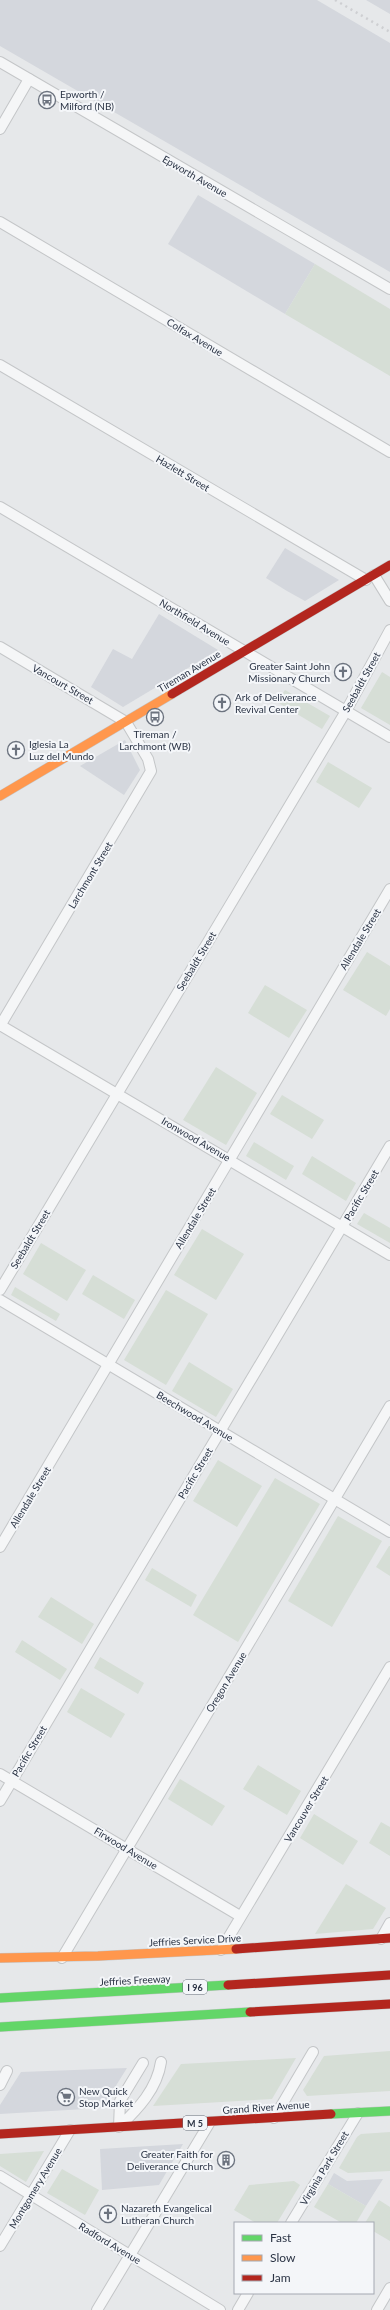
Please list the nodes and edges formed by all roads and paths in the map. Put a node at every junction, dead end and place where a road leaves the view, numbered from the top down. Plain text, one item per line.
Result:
1 (0, 62) edge
2 (29, 79) junction
3 (0, 129) edge
4 (0, 222) edge
5 (390, 289) edge
6 (0, 365) edge
7 (390, 452) edge
8 (0, 507) edge
9 (390, 565) edge
10 (370, 577) junction
11 (390, 601) edge
12 (390, 630) edge
13 (0, 647) edge
14 (245, 651) junction
15 (346, 711) junction
16 (126, 722) junction
17 (390, 737) edge
18 (5, 789) edge
19 (0, 796) edge
20 (390, 889) edge
21 (0, 1025) edge
22 (118, 1093) junction
23 (390, 1146) edge
24 (230, 1159) junction
25 (342, 1227) junction
26 (390, 1256) edge
27 (0, 1290) edge
28 (0, 1300) edge
29 (108, 1364) junction
30 (390, 1406) edge
31 (220, 1431) junction
32 (334, 1499) junction
33 (390, 1532) edge
34 (0, 1547) edge
35 (390, 1666) edge
36 (0, 1774) edge
37 (11, 1781) junction
38 (0, 1801) edge
39 (127, 1849) junction
40 (240, 1916) junction
41 (390, 1923) edge
42 (385, 1938) edge
43 (221, 1950) junction
44 (0, 1958) edge
45 (62, 1958) junction
46 (390, 1976) edge
47 (0, 1998) edge
48 (390, 2004) edge
49 (0, 2027) edge
50 (313, 2052) dead end
51 (161, 2062) dead end
52 (143, 2063) dead end
53 (7, 2071) dead end
54 (0, 2085) edge
55 (390, 2111) edge
56 (358, 2113) junction
57 (274, 2118) junction
58 (210, 2122) junction
59 (119, 2127) junction
60 (70, 2130) junction
61 (0, 2134) edge
62 (0, 2176) edge
63 (31, 2195) junction
64 (292, 2222) edge
65 (0, 2246) edge
66 (130, 2256) junction
67 (390, 2288) edge
68 (247, 2294) edge
69 (97, 2310) edge
70 (220, 2310) edge
71 (238, 2310) edge
72 (377, 2310) edge

1 - 2 street, Epworth Avenue
2 - 3 street
2 - 5 street, Epworth Avenue
4 - 7 street, Colfax Avenue
6 - 10 street, Hazlett Street
8 - 14 street, Northfield Avenue
9 - 10 main road, Tireman Avenue
10 - 11 street
10 - 14 main road, Tireman Avenue
12 - 15 street, Seebaldt Street
13 - 16 street, Vancourt Street
14 - 15 street, Northfield Avenue
14 - 16 main road, Tireman Avenue
15 - 17 street, Northfield Avenue
15 - 22 street, Seebaldt Street
16 - 18 main road, Tireman Avenue
16 - 21 street, Larchmont Street
18 - 19 main road, Tireman Avenue
20 - 24 street, Allendale Street
21 - 22 street, Ironwood Avenue
22 - 24 street, Ironwood Avenue
22 - 27 street, Seebaldt Street
23 - 25 street, Pacific Street
24 - 25 street, Ironwood Avenue
24 - 29 street, Allendale Street
25 - 26 street, Ironwood Avenue
25 - 31 street, Pacific Street
28 - 29 street, Beechwood Avenue
29 - 31 street, Beechwood Avenue
29 - 34 street, Allendale Street
30 - 32 street, Oregon Avenue
31 - 32 street, Beechwood Avenue
31 - 37 street, Pacific Street
32 - 33 street, Beechwood Avenue
32 - 39 street, Oregon Avenue
35 - 40 street, Vancouver Street
36 - 37 street, Firwood Avenue
37 - 38 street, Pacific Street
37 - 39 street, Firwood Avenue
39 - 40 street, Firwood Avenue
39 - 45 street, Oregon Avenue
40 - 43 street, Vancouver Street
41 - 42 street
42 - 43 main road, Jeffries Service Drive
43 - 45 main road, Jeffries Service Drive
44 - 45 main road, Jeffries Service Drive
46 - 47 main road, Jeffries Freeway / I 96
48 - 49 main road
50 - 57 street
51 - 59 street
52 - 59 street
53 - 54 street
55 - 56 main road, Grand River Avenue / M 5
56 - 57 main road, Grand River Avenue / M 5
56 - 64 street, Virginia Park Street
57 - 58 main road, Grand River Avenue / M 5
58 - 59 main road, Grand River Avenue / M 5
58 - 66 street
59 - 60 main road, Grand River Avenue / M 5
60 - 61 main road, Grand River Avenue / M 5
60 - 63 street, Montgomery Avenue
62 - 63 street, Radford Avenue
63 - 65 street, Montgomery Avenue
63 - 66 street, Radford Avenue
66 - 69 street
66 - 70 street, Radford Avenue
67 - 72 street
68 - 71 street

